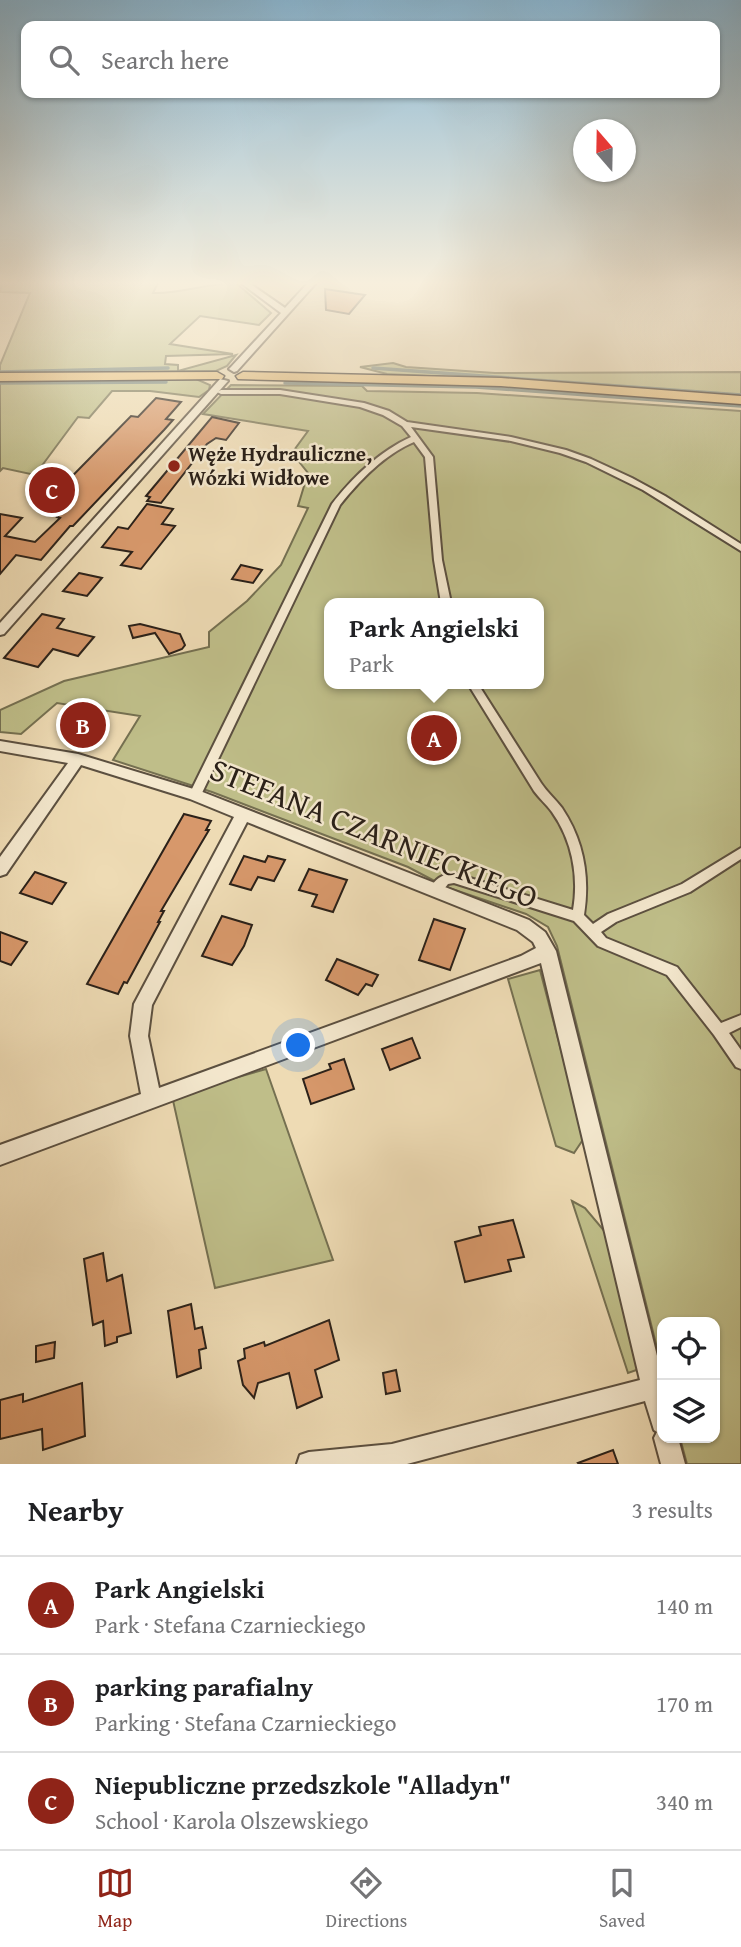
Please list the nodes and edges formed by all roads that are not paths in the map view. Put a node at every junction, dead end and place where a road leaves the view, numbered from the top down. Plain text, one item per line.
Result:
1 (255, 351) edge
2 (238, 373) junction
3 (0, 377) edge
4 (221, 383) junction
5 (741, 400) edge
6 (405, 424) junction
7 (416, 439) junction
8 (741, 548) edge
9 (445, 598) edge
10 (0, 631) edge
11 (476, 689) edge
12 (0, 746) edge
13 (78, 758) junction
14 (195, 795) junction
15 (243, 814) junction
16 (741, 853) edge
17 (0, 869) edge
18 (435, 890) junction
19 (578, 916) junction
20 (593, 930) junction
21 (547, 951) junction
22 (741, 1021) edge
23 (719, 1030) junction
24 (741, 1062) edge
25 (152, 1099) junction
26 (0, 1155) edge
27 (653, 1388) junction
28 (657, 1403) edge
29 (667, 1443) edge
30 (309, 1464) edge
31 (673, 1464) edge

1 - 2 street
2 - 4 main road
2 - 5 main road
3 - 4 main road
4 - 6 street
4 - 10 street
6 - 7 street
6 - 8 street
7 - 9 street
7 - 14 street
11 - 19 street
12 - 13 street, STEFANA CZARNIECKIEGO
13 - 14 street, STEFANA CZARNIECKIEGO
13 - 17 street
14 - 15 street, STEFANA CZARNIECKIEGO
15 - 18 street, STEFANA CZARNIECKIEGO
15 - 25 street
16 - 20 street
18 - 19 street
18 - 21 street, STEFANA CZARNIECKIEGO
19 - 20 street
20 - 23 street
21 - 25 street
21 - 27 street, STEFANA CZARNIECKIEGO
22 - 23 street
23 - 24 street
25 - 26 street
27 - 28 street, STEFANA CZARNIECKIEGO
27 - 30 street
29 - 31 street

